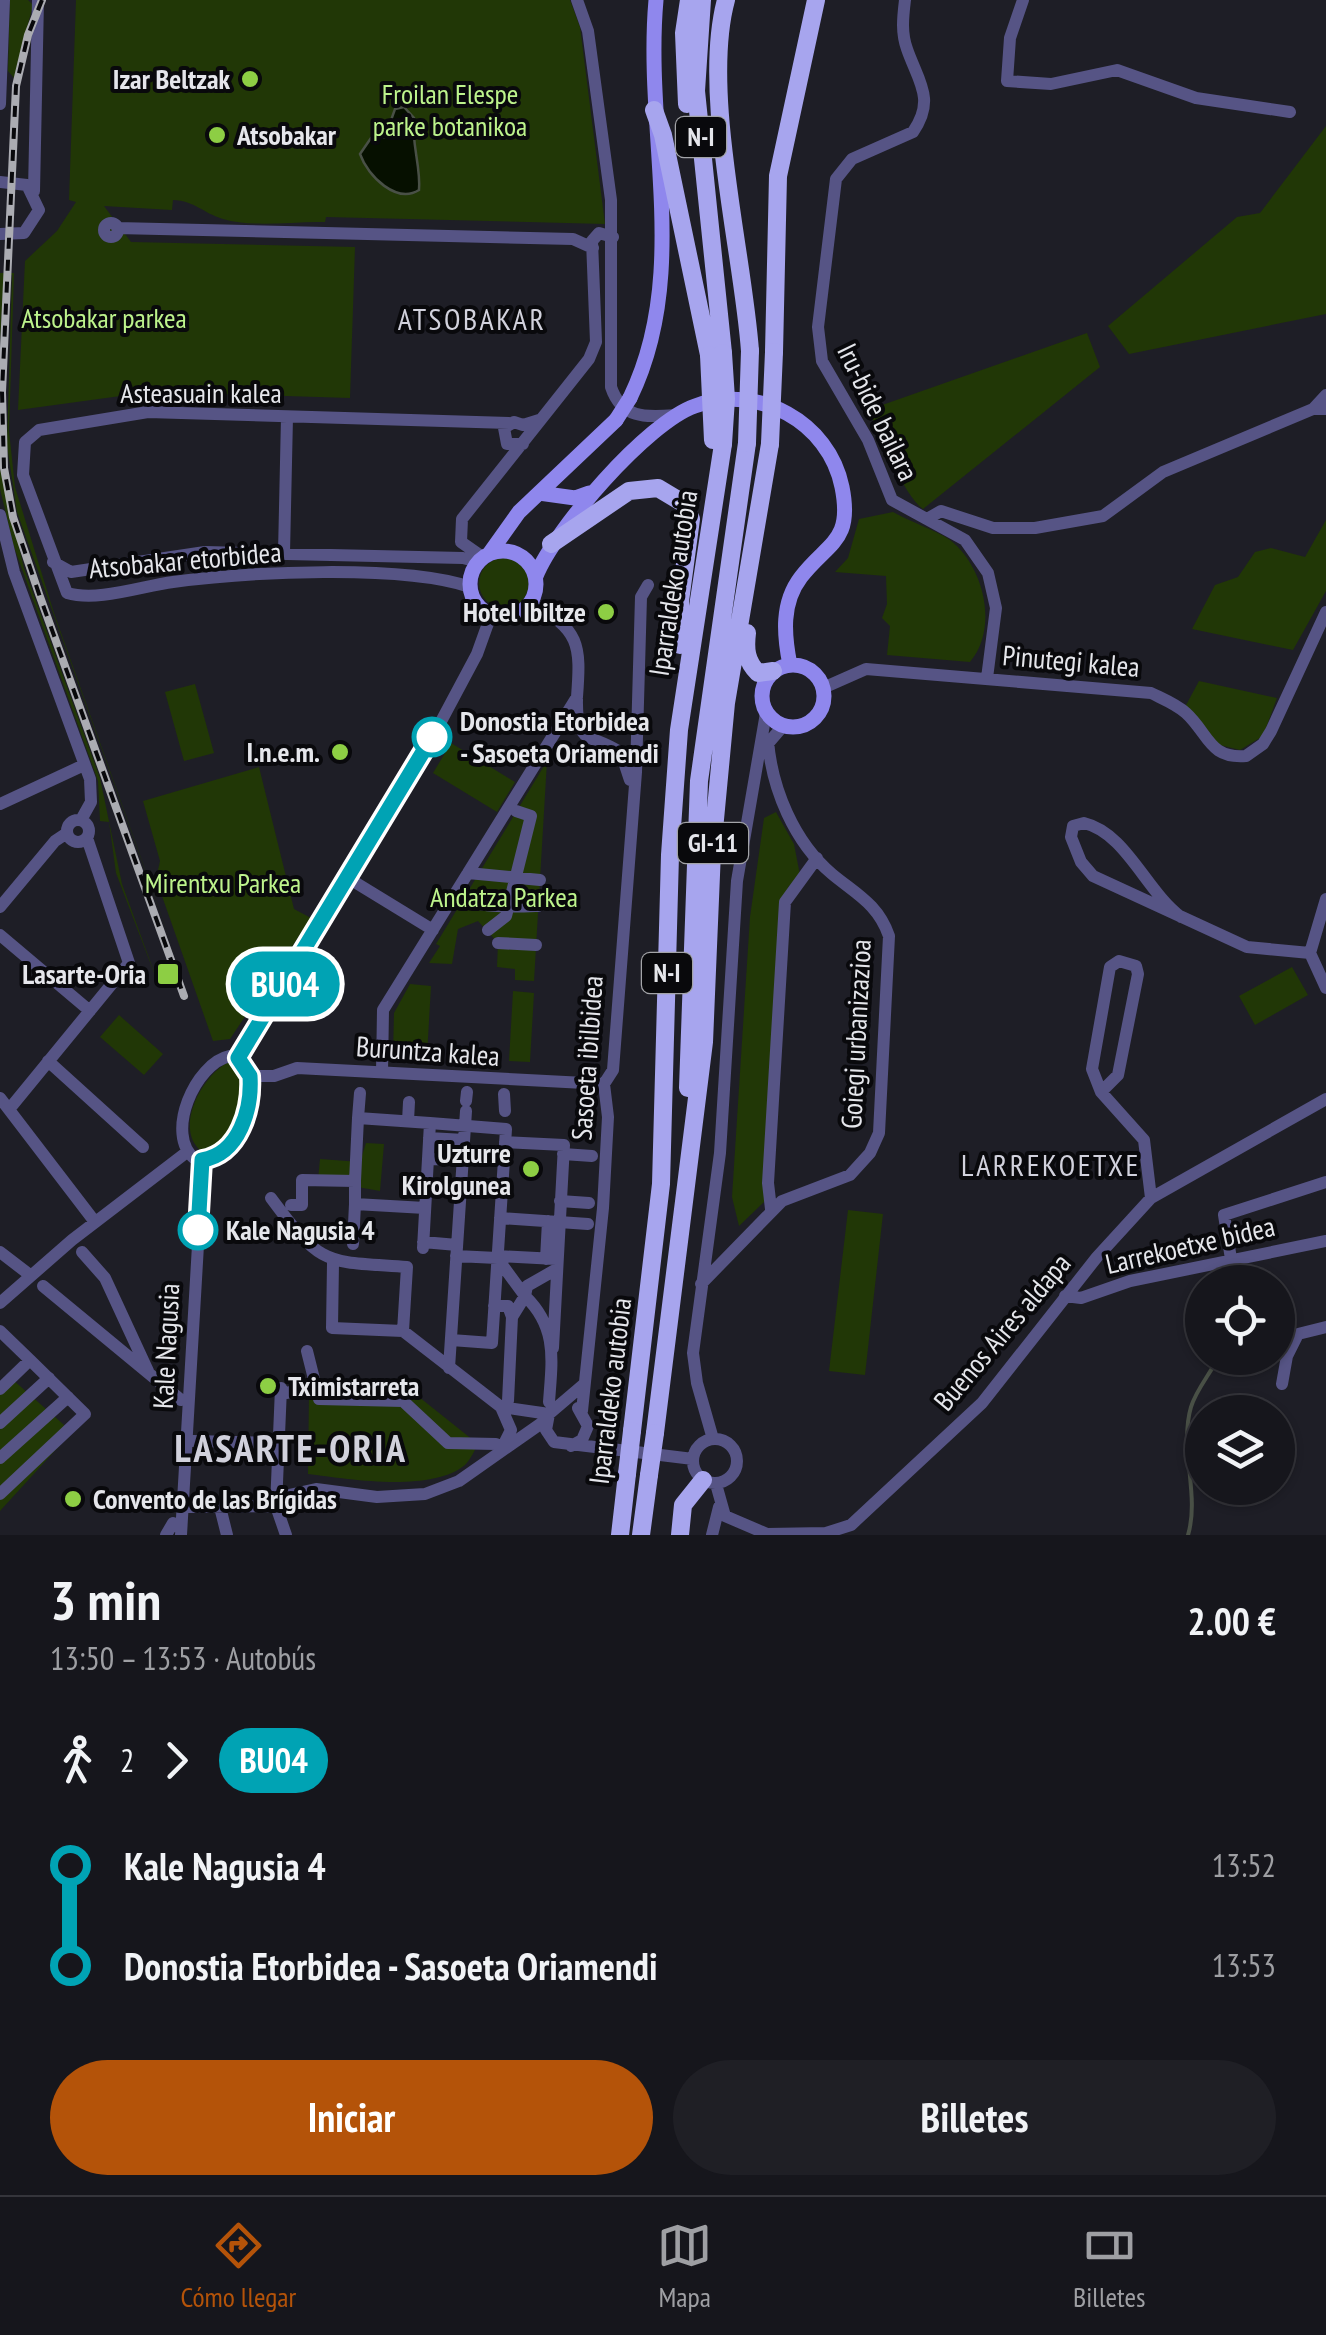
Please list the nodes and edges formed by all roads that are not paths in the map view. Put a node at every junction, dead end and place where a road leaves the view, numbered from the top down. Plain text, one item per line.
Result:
1 (4, 0) edge
2 (38, 0) edge
3 (577, 0) edge
4 (656, 0) edge
5 (689, 0) edge
6 (702, 0) edge
7 (726, 0) edge
8 (813, 0) edge
9 (905, 0) edge
10 (1023, 0) edge
11 (0, 104) edge
12 (654, 110) junction
13 (1290, 112) dead end
14 (0, 182) edge
15 (34, 191) junction
16 (117, 228) dead end
17 (613, 236) junction
18 (2, 237) edge
19 (593, 248) junction
20 (716, 275) junction
21 (611, 339) junction
22 (596, 342) junction
23 (716, 354) junction
24 (1326, 395) edge
25 (1319, 409) edge
26 (679, 415) junction
27 (288, 417) junction
28 (521, 432) junction
29 (718, 444) junction
30 (593, 491) junction
31 (538, 494) junction
32 (0, 515) edge
33 (927, 519) junction
34 (758, 534) junction
35 (551, 544) junction
36 (284, 553) junction
37 (483, 558) junction
38 (53, 562) junction
39 (71, 572) junction
40 (536, 576) junction
41 (648, 584) dead end
42 (470, 588) junction
43 (74, 596) junction
44 (531, 602) junction
45 (1326, 612) edge
46 (491, 615) junction
47 (680, 647) junction
48 (781, 668) junction
49 (987, 678) junction
50 (823, 688) junction
51 (577, 697) junction
52 (766, 713) junction
53 (783, 726) junction
54 (635, 736) junction
55 (768, 741) junction
56 (612, 747) junction
57 (82, 761) junction
58 (674, 780) junction
59 (777, 787) junction
60 (752, 792) junction
61 (631, 793) junction
62 (0, 804) edge
63 (516, 811) dead end
64 (81, 820) junction
65 (67, 833) junction
66 (86, 838) junction
67 (817, 858) junction
68 (468, 874) junction
69 (1138, 874) junction
70 (348, 878) junction
71 (514, 878) junction
72 (540, 880) dead end
73 (1123, 890) junction
74 (455, 894) junction
75 (1326, 899) edge
76 (538, 906) dead end
77 (0, 907) edge
78 (508, 907) junction
79 (1180, 917) junction
80 (433, 930) junction
81 (488, 930) dead end
82 (0, 934) edge
83 (498, 943) dead end
84 (536, 945) dead end
85 (1310, 952) junction
86 (1326, 988) edge
87 (90, 1011) junction
88 (238, 1058) junction
89 (48, 1061) junction
90 (382, 1072) junction
91 (250, 1076) junction
92 (604, 1084) junction
93 (360, 1092) dead end
94 (1102, 1092) junction
95 (504, 1094) dead end
96 (1326, 1100) edge
97 (5, 1102) edge
98 (409, 1102) dead end
99 (504, 1112) dead end
100 (466, 1114) junction
101 (358, 1118) junction
102 (408, 1121) junction
103 (430, 1122) junction
104 (429, 1138) junction
105 (505, 1142) junction
106 (143, 1147) dead end
107 (187, 1152) junction
108 (563, 1154) junction
109 (688, 1154) junction
110 (592, 1156) dead end
111 (428, 1159) junction
112 (202, 1160) junction
113 (462, 1160) junction
114 (355, 1181) junction
115 (1326, 1182) edge
116 (270, 1198) dead end
117 (1151, 1198) junction
118 (560, 1201) junction
119 (589, 1203) dead end
120 (355, 1204) junction
121 (291, 1205) dead end
122 (425, 1208) junction
123 (771, 1210) junction
124 (500, 1218) junction
125 (553, 1221) junction
126 (96, 1222) junction
127 (588, 1224) dead end
128 (710, 1235) junction
129 (1326, 1241) edge
130 (353, 1244) dead end
131 (456, 1250) junction
132 (734, 1250) junction
133 (0, 1252) edge
134 (82, 1252) dead end
135 (497, 1257) junction
136 (1231, 1259) junction
137 (333, 1263) junction
138 (552, 1263) junction
139 (30, 1275) junction
140 (701, 1284) junction
141 (43, 1286) dead end
142 (526, 1296) junction
143 (1066, 1296) junction
144 (0, 1303) edge
145 (494, 1306) junction
146 (512, 1317) junction
147 (1326, 1327) edge
148 (404, 1331) junction
149 (0, 1332) edge
150 (450, 1340) junction
151 (553, 1348) junction
152 (307, 1350) dead end
153 (30, 1360) junction
154 (448, 1368) junction
155 (49, 1378) junction
156 (152, 1378) junction
157 (1282, 1384) dead end
158 (582, 1385) junction
159 (316, 1386) junction
160 (0, 1389) edge
161 (68, 1396) junction
162 (181, 1400) dead end
163 (505, 1404) junction
164 (582, 1411) junction
165 (551, 1415) junction
166 (0, 1423) edge
167 (588, 1426) junction
168 (713, 1439) junction
169 (194, 1441) dead end
170 (18, 1442) junction
171 (276, 1443) junction
172 (570, 1446) junction
173 (498, 1447) junction
174 (606, 1449) junction
175 (0, 1458) edge
176 (693, 1460) junction
177 (36, 1461) junction
178 (709, 1482) junction
179 (0, 1494) edge
180 (276, 1506) junction
181 (189, 1507) dead end
182 (220, 1507) junction
183 (719, 1507) junction
184 (173, 1531) edge
185 (227, 1535) edge
186 (286, 1535) edge
187 (620, 1535) edge
188 (641, 1535) edge
189 (680, 1535) edge
190 (712, 1535) edge
191 (780, 1535) edge

1 - 11 street
2 - 15 street
3 - 17 street
4 - 12 main road
5 - 20 highway
6 - 20 highway, Iparraldeko autobia / N-I
7 - 109 highway, N-I, bridge
8 - 34 highway, GI-11, bridge
9 - 33 street, Iru-bide bailara
10 - 13 street
12 - 23 highway
12 - 31 main road, bridge
14 - 15 street
15 - 18 street
16 - 19 street
17 - 19 street
17 - 21 street
19 - 22 street
20 - 23 highway, Iparraldeko autobia / N-I
21 - 22 street
21 - 26 street
22 - 28 street
23 - 29 highway, Iparraldeko autobia / N-I, bridge
24 - 25 street, Iru-bide bailara
25 - 33 street, Iru-bide bailara
26 - 30 main road
26 - 48 main road
27 - 28 street, Asteasuain kalea
27 - 36 street
27 - 38 street, Asteasuain kalea
28 - 37 street
29 - 47 highway
29 - 58 highway, Iparraldeko autobia / N-I
30 - 31 main road
30 - 35 main road
31 - 37 main road
32 - 57 street
33 - 49 street, Iru-bide bailara
34 - 48 highway
34 - 109 highway, GI-11
35 - 40 main road
35 - 47 highway
36 - 37 street, Atsobakar etorbidea
36 - 39 street, Atsobakar etorbidea
37 - 40 main road
37 - 42 main road
38 - 39 street, Atsobakar etorbidea
38 - 43 street, Atsobakar etorbidea
39 - 43 street
40 - 44 main road
41 - 54 street, Sasoeta ibilbidea
42 - 43 street, Atsobakar etorbidea
42 - 46 main road
44 - 46 main road
44 - 51 street
45 - 49 street, Pinutegi kalea
46 - 70 street
47 - 58 highway
48 - 50 main road
48 - 52 main road
49 - 50 street, Pinutegi kalea
50 - 53 main road
51 - 56 street, Sasoeta ibilbidea
51 - 68 street
52 - 53 main road
52 - 60 street
53 - 55 street
54 - 56 street
54 - 61 street, Sasoeta ibilbidea
55 - 59 street, Goiegi urbanizazioa
55 - 60 street
56 - 61 street, Sasoeta ibilbidea
57 - 62 street
57 - 64 street
58 - 187 highway, Iparraldeko autobia / N-I, bridge
59 - 60 street
59 - 67 street, Goiegi urbanizazioa
60 - 128 street
61 - 92 street, Sasoeta ibilbidea
63 - 71 street
64 - 65 street
64 - 66 street
65 - 66 street
65 - 77 street
66 - 87 street
67 - 123 street
67 - 123 street, Goiegi urbanizazioa
68 - 71 street
68 - 74 street
69 - 73 street
69 - 73 street
69 - 79 street
70 - 80 street
70 - 88 street
71 - 72 street
71 - 78 street
73 - 79 street
74 - 78 street
74 - 80 street
75 - 85 street
76 - 78 street
78 - 81 street
79 - 85 street
80 - 90 street
82 - 87 street
83 - 84 street
85 - 86 street
87 - 89 street
88 - 91 street
88 - 107 street
89 - 97 street
89 - 106 street
90 - 91 street, Buruntza kalea
90 - 92 street, Buruntza kalea
91 - 112 street
92 - 158 street, Sasoeta ibilbidea
93 - 101 street
94 - 94 street
94 - 117 street
95 - 99 street
96 - 117 street, Buenos Aires aldapa
97 - 126 street
98 - 102 street
100 - 103 street
100 - 104 street
100 - 105 street
100 - 113 street
101 - 102 street
101 - 114 street
102 - 103 street
103 - 104 street
104 - 111 street
105 - 108 street
105 - 124 street
107 - 112 street
107 - 126 street
108 - 110 street
108 - 118 street
109 - 188 highway, Iparraldeko autobia / N-I, bridge
111 - 113 street
111 - 122 street
112 - 184 street, Kale Nagusia
113 - 131 street
114 - 120 street
114 - 121 street
115 - 136 street
116 - 137 street
117 - 143 street, Buenos Aires aldapa
118 - 119 street
118 - 125 street
120 - 122 street
120 - 130 street
122 - 131 street
123 - 132 street, Goiegi urbanizazioa
124 - 125 street
124 - 135 street
125 - 127 street
125 - 138 street
126 - 139 street
128 - 132 street
128 - 140 street
129 - 136 street, Larrekoetxe bidea
131 - 135 street
131 - 150 street
132 - 140 street, Goiegi urbanizazioa
133 - 139 street
134 - 156 street
135 - 138 street
135 - 142 street
135 - 145 street
136 - 143 street, Larrekoetxe bidea
137 - 148 street
137 - 148 street
138 - 142 street
138 - 151 street
139 - 144 street
140 - 168 street
141 - 156 street
142 - 146 street
142 - 151 street
143 - 191 street, Buenos Aires aldapa
145 - 146 street
145 - 150 street
146 - 163 street
147 - 157 street
148 - 154 street
149 - 153 street
150 - 154 street
151 - 165 street
152 - 159 street
153 - 155 street
153 - 160 street
154 - 163 street
155 - 161 street
155 - 166 street
156 - 162 street
158 - 164 street, Sasoeta ibilbidea
158 - 165 street
159 - 171 street
159 - 173 street
161 - 170 street
161 - 177 street
163 - 165 street
163 - 173 street
164 - 165 street
164 - 167 street
165 - 172 street
165 - 173 street
167 - 172 street
167 - 174 street
168 - 176 street
168 - 178 street
169 - 171 street
170 - 175 street
170 - 177 street
171 - 180 street
172 - 174 street
173 - 180 street
174 - 176 street
176 - 178 street
177 - 179 street
178 - 183 street
178 - 189 highway
180 - 182 street
180 - 186 street
181 - 182 street
182 - 185 street
183 - 190 street
183 - 191 street

